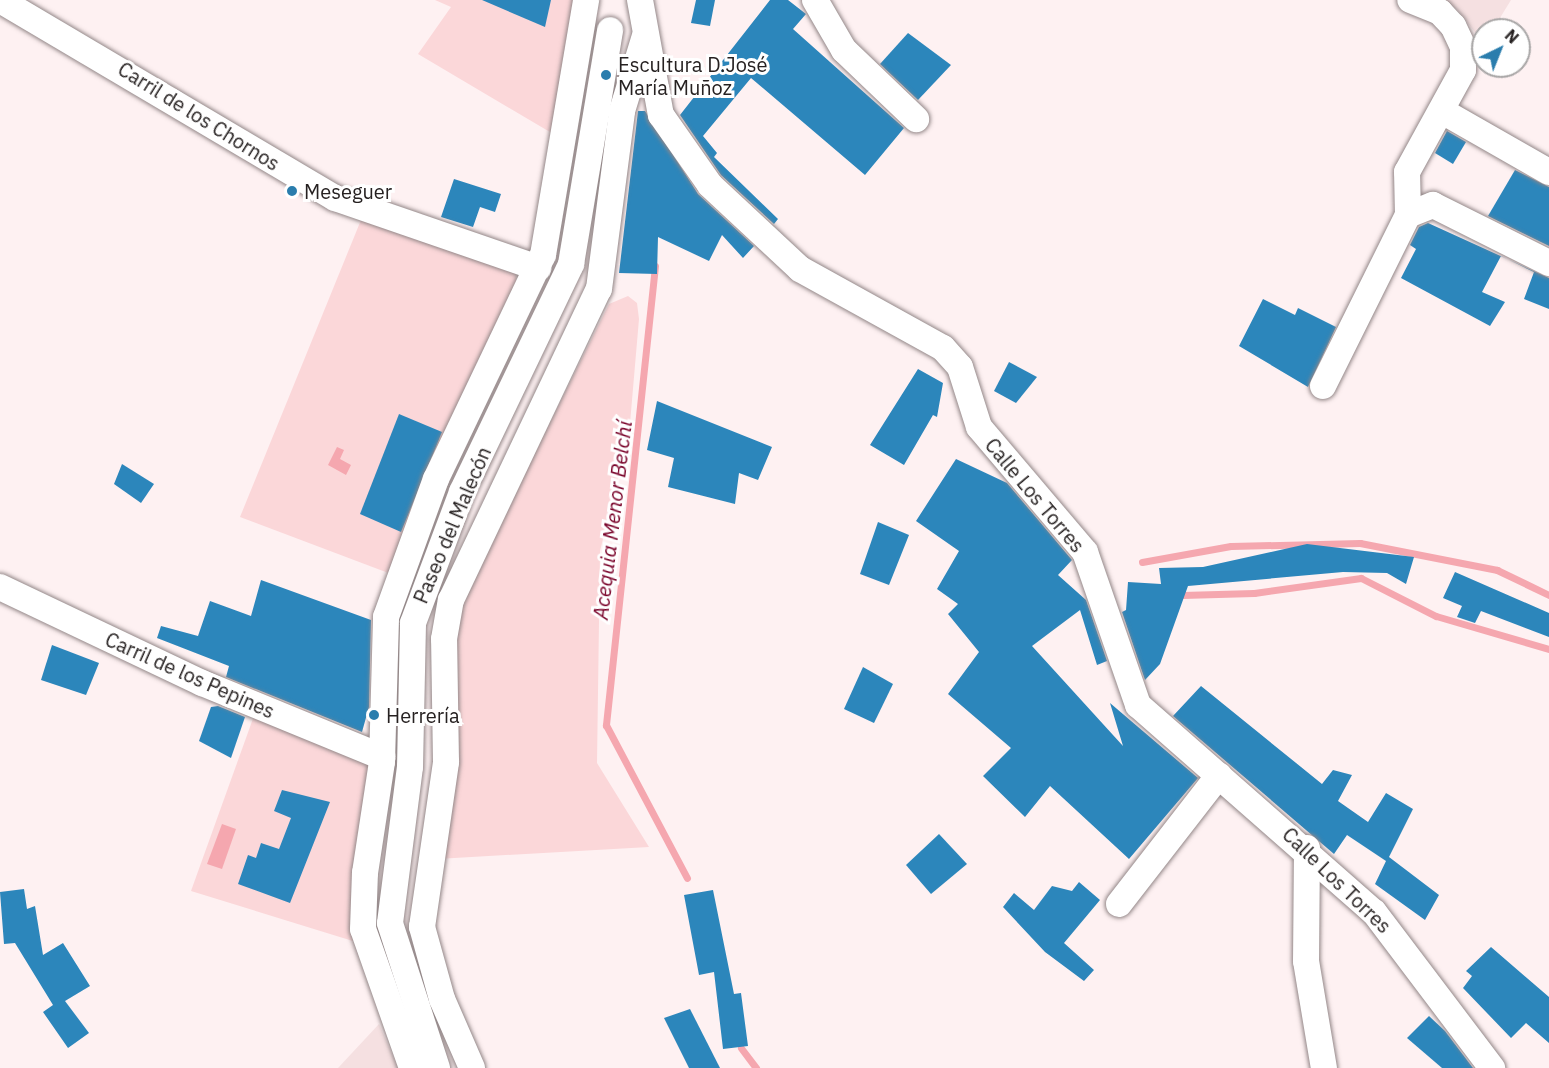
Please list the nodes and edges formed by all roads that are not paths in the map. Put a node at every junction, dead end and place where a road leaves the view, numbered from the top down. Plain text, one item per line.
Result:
1 (0, 0) edge
2 (586, 0) edge
3 (640, 0) edge
4 (651, 0) edge
5 (815, 0) edge
6 (1410, 0) edge
7 (648, 25) junction
8 (610, 30) dead end
9 (622, 111) junction
10 (1442, 111) junction
11 (661, 115) junction
12 (916, 119) dead end
13 (1549, 172) edge
14 (1408, 215) junction
15 (1549, 263) edge
16 (538, 268) junction
17 (1323, 386) dead end
18 (0, 586) edge
19 (382, 757) junction
20 (1219, 775) junction
21 (1307, 848) junction
22 (1119, 904) dead end
23 (412, 1068) edge
24 (436, 1068) edge
25 (472, 1068) edge
26 (1324, 1068) edge
27 (1492, 1068) edge

1 - 16 street, Carril de los Chornos
2 - 16 street
3 - 7 street
4 - 7 street
5 - 12 street
6 - 10 street
7 - 9 street
7 - 11 street, Calle Los Torres
8 - 24 street, Paseo del Malecón
9 - 11 street
9 - 25 street
10 - 13 street
10 - 14 street
11 - 20 street, Calle Los Torres
14 - 15 street
14 - 17 street
16 - 19 street
18 - 19 street, Carril de los Pepines
19 - 23 street
20 - 21 street, Calle Los Torres
20 - 22 street
21 - 26 street
21 - 27 street, Calle Los Torres

